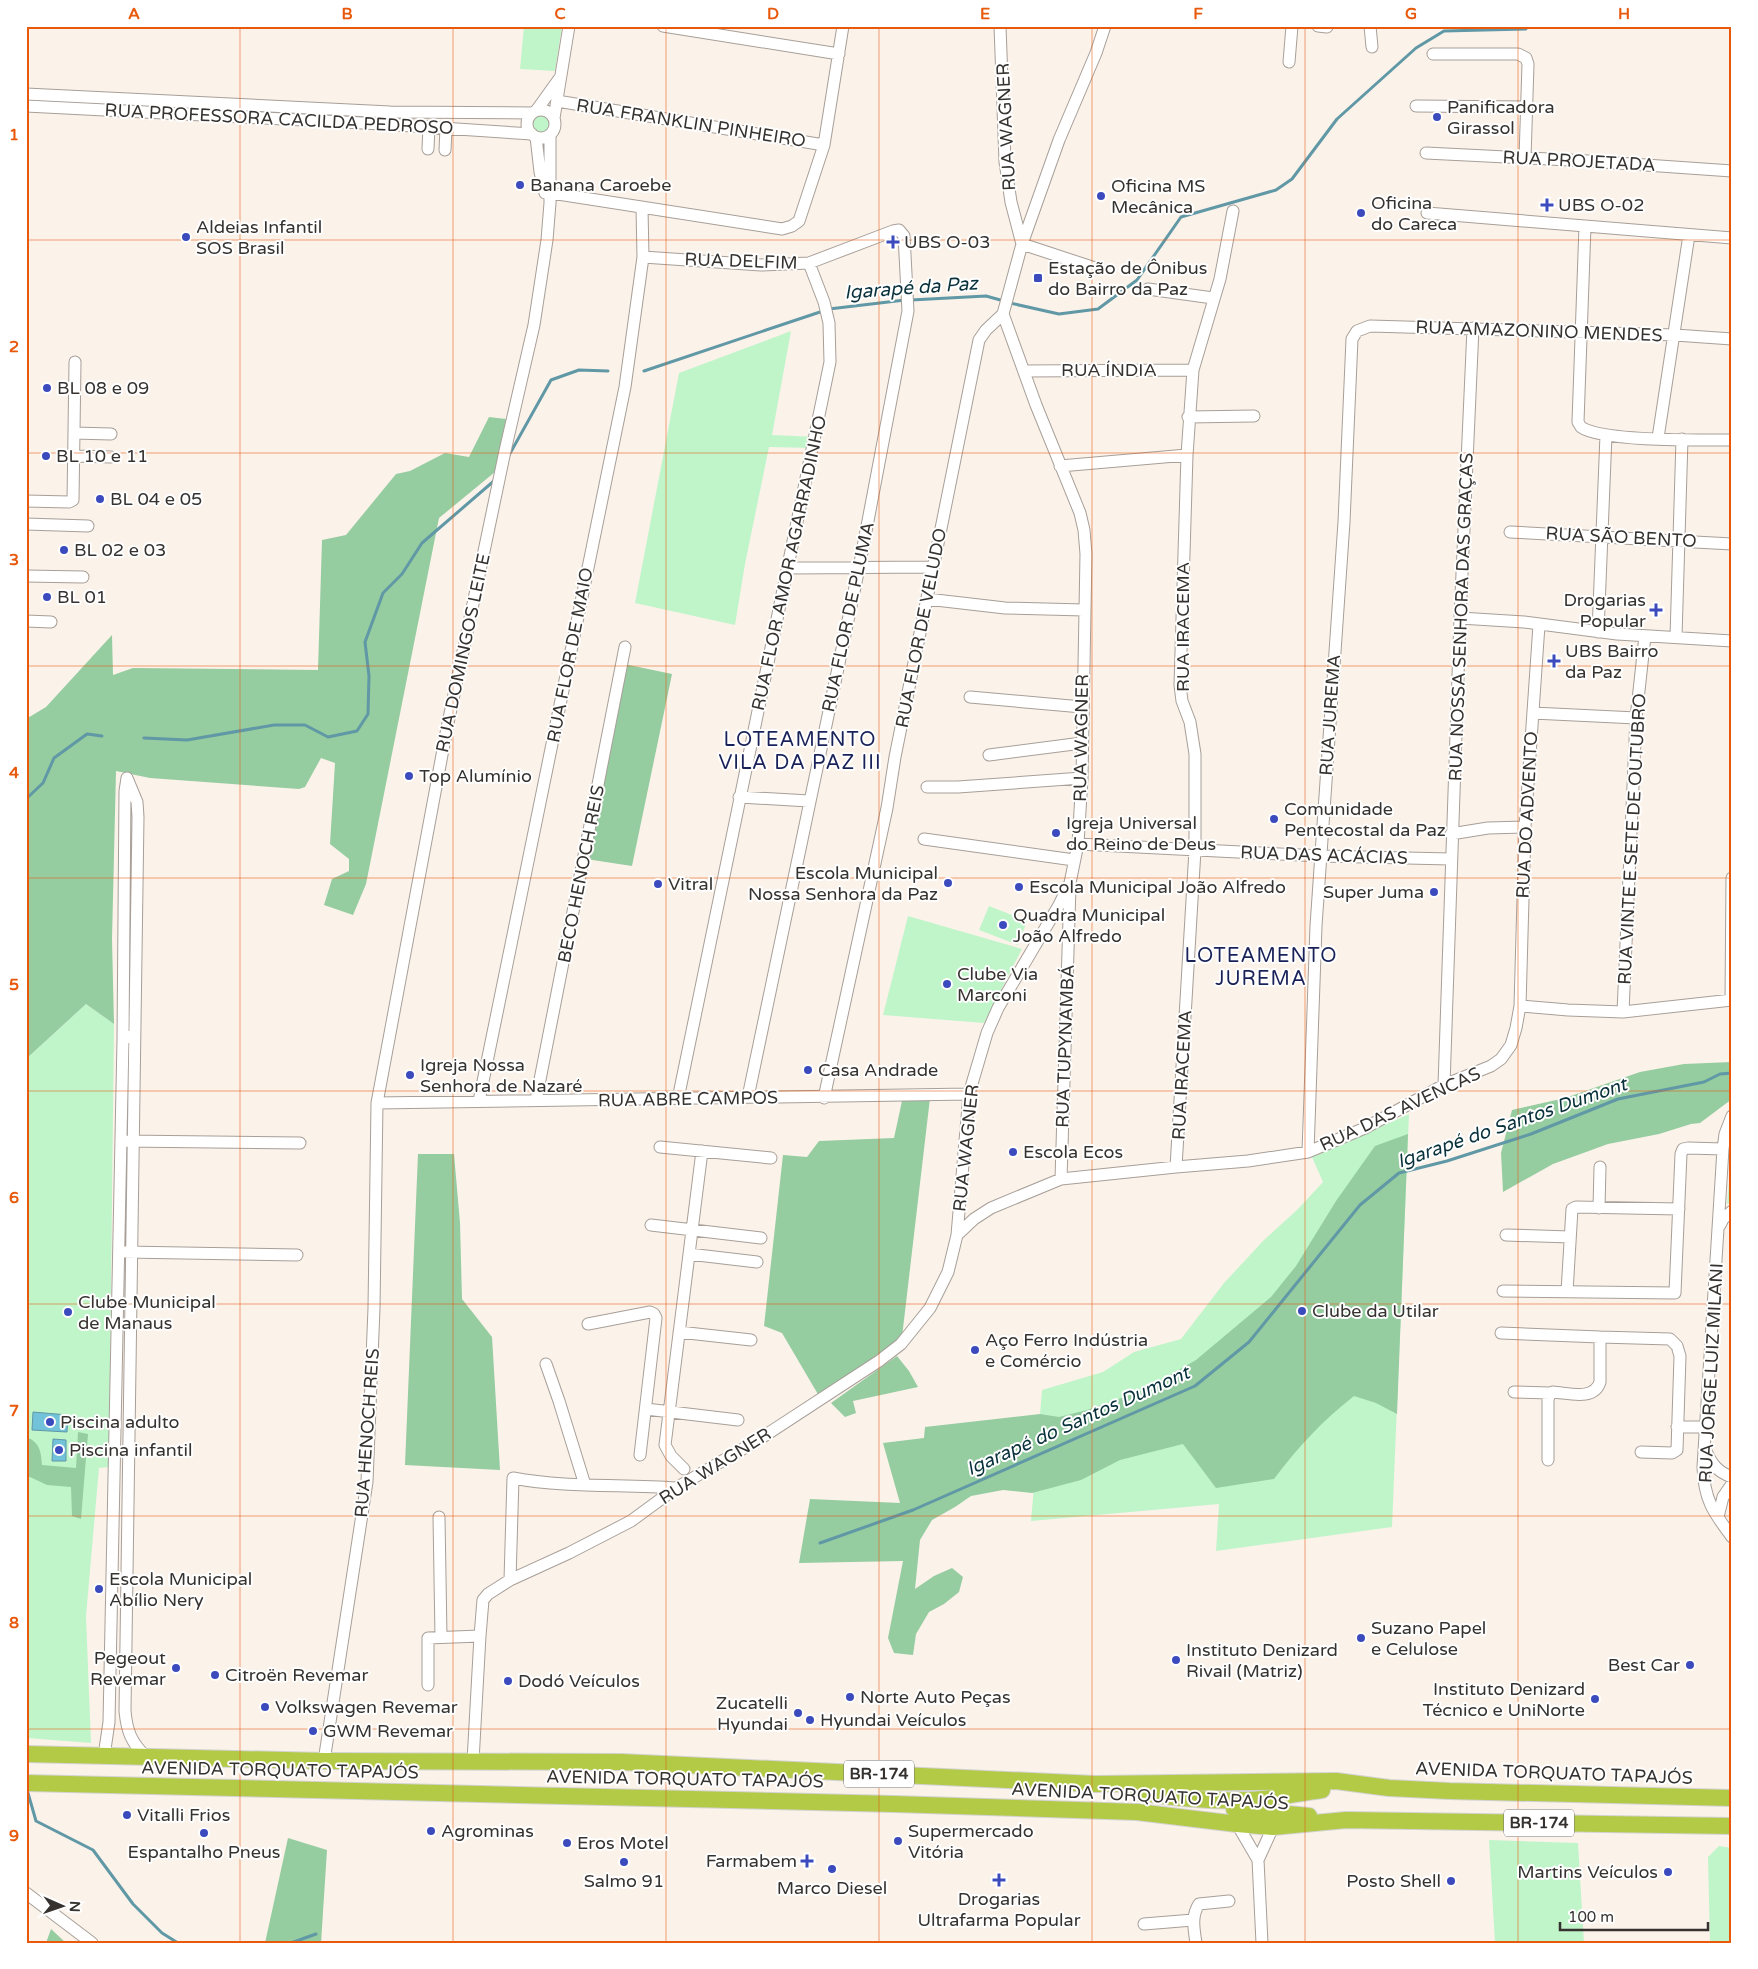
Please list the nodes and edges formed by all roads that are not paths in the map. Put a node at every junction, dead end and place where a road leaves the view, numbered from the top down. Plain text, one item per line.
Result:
1 (569, 26) edge
2 (663, 26) edge
3 (843, 26) edge
4 (1000, 26) edge
5 (1105, 26) edge
6 (1292, 26) edge
7 (1318, 26) edge
8 (1370, 26) edge
9 (1326, 27) edge
10 (1372, 47) dead end
11 (839, 54) junction
12 (1433, 54) dead end
13 (1290, 62) dead end
14 (561, 76) junction
15 (26, 94) edge
16 (557, 101) junction
17 (26, 106) edge
18 (1416, 106) dead end
19 (1527, 107) junction
20 (534, 112) junction
21 (554, 118) junction
22 (429, 126) junction
23 (446, 128) junction
24 (550, 135) junction
25 (534, 136) junction
26 (824, 144) junction
27 (428, 149) dead end
28 (445, 150) dead end
29 (1426, 154) dead end
30 (1525, 158) junction
31 (1732, 171) edge
32 (548, 196) junction
33 (642, 208) junction
34 (1233, 211) dead end
35 (1427, 213) dead end
36 (1585, 226) junction
37 (893, 231) joint
38 (1689, 235) junction
39 (1732, 238) edge
40 (1022, 244) junction
41 (643, 257) junction
42 (809, 263) junction
43 (1098, 269) dead end
44 (1148, 289) dead end
45 (1214, 298) junction
46 (1004, 312) junction
47 (1473, 328) junction
48 (1580, 332) junction
49 (1675, 335) junction
50 (1346, 337) joint
51 (1732, 339) edge
52 (74, 362) dead end
53 (1193, 370) junction
54 (1024, 371) junction
55 (1254, 416) dead end
56 (1188, 417) junction
57 (74, 433) junction
58 (111, 434) dead end
59 (1606, 435) junction
60 (1658, 438) junction
61 (1682, 439) junction
62 (1732, 440) edge
63 (1186, 455) junction
64 (74, 456) junction
65 (111, 458) dead end
66 (1060, 466) junction
67 (26, 501) edge
68 (26, 524) edge
69 (88, 526) dead end
70 (1510, 532) dead end
71 (1602, 536) junction
72 (1679, 540) junction
73 (1732, 544) edge
74 (933, 567) junction
75 (788, 568) junction
76 (859, 568) junction
77 (26, 576) edge
78 (83, 577) dead end
79 (927, 599) junction
80 (1084, 610) junction
81 (1460, 618) junction
82 (26, 621) edge
83 (51, 622) dead end
84 (1539, 624) junction
85 (1598, 632) junction
86 (1645, 636) junction
87 (1676, 636) junction
88 (1732, 641) edge
89 (625, 647) dead end
90 (970, 697) dead end
91 (1082, 707) junction
92 (1533, 713) junction
93 (1636, 718) junction
94 (1082, 743) junction
95 (989, 755) dead end
96 (1082, 778) junction
97 (927, 787) dead end
98 (740, 797) junction
99 (809, 801) junction
100 (1525, 827) junction
101 (1452, 834) junction
102 (924, 839) dead end
103 (1078, 844) junction
104 (1195, 850) junction
105 (1320, 856) junction
106 (1074, 860) junction
107 (1450, 860) junction
108 (1732, 878) edge
109 (1070, 883) junction
110 (1731, 944) edge
111 (1731, 1000) edge
112 (1520, 1006) junction
113 (1624, 1012) junction
114 (134, 1039) junction
115 (122, 1040) junction
116 (1444, 1086) junction
117 (969, 1094) junction
118 (748, 1097) junction
119 (824, 1098) junction
120 (678, 1099) junction
121 (536, 1100) junction
122 (479, 1101) junction
123 (377, 1103) junction
124 (1732, 1116) edge
125 (127, 1141) junction
126 (300, 1143) dead end
127 (660, 1147) dead end
128 (1723, 1149) junction
129 (702, 1151) junction
130 (1308, 1152) junction
131 (771, 1158) dead end
132 (1176, 1167) junction
133 (1600, 1167) dead end
134 (1061, 1179) junction
135 (1721, 1204) junction
136 (1599, 1208) junction
137 (1679, 1209) junction
138 (1732, 1210) edge
139 (651, 1226) dead end
140 (692, 1230) junction
141 (1718, 1232) junction
142 (1506, 1235) dead end
143 (957, 1236) junction
144 (1570, 1237) junction
145 (761, 1238) dead end
146 (118, 1252) junction
147 (131, 1252) junction
148 (689, 1254) junction
149 (297, 1255) dead end
150 (757, 1262) dead end
151 (1503, 1291) dead end
152 (1567, 1292) junction
153 (588, 1324) dead end
154 (679, 1332) junction
155 (1501, 1333) dead end
156 (1600, 1336) junction
157 (751, 1340) dead end
158 (546, 1364) dead end
159 (1514, 1392) dead end
160 (1550, 1393) junction
161 (646, 1408) junction
162 (115, 1410) junction
163 (129, 1410) junction
164 (669, 1412) junction
165 (738, 1420) dead end
166 (1677, 1427) junction
167 (1705, 1427) junction
168 (1704, 1448) junction
169 (1642, 1452) dead end
170 (640, 1454) dead end
171 (1548, 1460) dead end
172 (684, 1469) dead end
173 (1732, 1477) edge
174 (1732, 1484) edge
175 (585, 1485) junction
176 (676, 1488) junction
177 (439, 1517) dead end
178 (1718, 1517) junction
179 (113, 1529) junction
180 (127, 1529) junction
181 (1732, 1537) edge
182 (510, 1580) junction
183 (480, 1636) junction
184 (441, 1637) junction
185 (110, 1646) junction
186 (126, 1646) junction
187 (428, 1685) dead end
188 (26, 1754) edge
189 (104, 1756) junction
190 (147, 1758) junction
191 (324, 1761) junction
192 (473, 1761) junction
193 (26, 1783) edge
194 (1732, 1798) edge
195 (1136, 1812) junction
196 (1346, 1820) junction
197 (1237, 1824) junction
198 (1732, 1826) edge
199 (1273, 1827) junction
200 (1258, 1860) junction
201 (26, 1893) edge
202 (1229, 1901) dead end
203 (1193, 1920) junction
204 (1144, 1924) dead end
205 (92, 1943) edge
206 (1196, 1943) edge
207 (1262, 1943) edge

1 - 14 street
2 - 11 street
3 - 11 street
4 - 40 street, RUA WAGNER
5 - 40 street
6 - 13 street
7 - 9 street
8 - 10 street
11 - 26 street
12 - 19 street
14 - 16 street
14 - 20 street
15 - 20 street, RUA PROFESSORA CACILDA PEDROSO
16 - 21 street
16 - 26 street, RUA FRANKLIN PINHEIRO
17 - 22 street, RUA PROFESSORA CACILDA PEDROSO
18 - 19 street
19 - 30 street
20 - 21 street
20 - 25 street
21 - 24 street
22 - 23 street, RUA PROFESSORA CACILDA PEDROSO
22 - 27 street
23 - 25 street, RUA PROFESSORA CACILDA PEDROSO
23 - 28 street
24 - 25 street
24 - 32 street, RUA DOMINGOS LEITE
25 - 32 street, RUA DOMINGOS LEITE
26 - 33 street
29 - 30 street, RUA PROJETADA
30 - 31 street, RUA PROJETADA
32 - 33 street
32 - 123 street, RUA DOMINGOS LEITE
33 - 41 street, RUA FLOR DE MAIO
34 - 45 street, RUA IRACEMA
35 - 36 street
36 - 38 street
36 - 48 street
37 - 42 street, RUA DELFIM
37 - 76 street, RUA FLOR DE PLUMA
38 - 39 street
38 - 49 street
40 - 43 street
40 - 46 street, RUA WAGNER
41 - 42 street, RUA DELFIM
41 - 122 street, RUA FLOR DE MAIO
42 - 75 street, RUA FLOR AMOR AGARRADINHO
44 - 45 street
45 - 53 street, RUA IRACEMA
46 - 54 street, RUA WAGNER
46 - 74 street, RUA FLOR DE VELUDO
47 - 48 street, RUA AMAZONINO MENDES
47 - 50 street, RUA AMAZONINO MENDES
47 - 81 street, RUA NOSSA SENHORA DAS GRAÇAS
48 - 49 street, RUA AMAZONINO MENDES
48 - 59 street
49 - 51 street, RUA AMAZONINO MENDES
49 - 60 street
50 - 105 street, RUA JUREMA
52 - 57 street
53 - 54 street, RUA ÍNDIA
53 - 56 street, RUA IRACEMA
54 - 66 street, RUA WAGNER
55 - 56 street
56 - 63 street, RUA IRACEMA
57 - 58 street
57 - 64 street
59 - 60 street
59 - 71 street
60 - 61 street
61 - 62 street
61 - 72 street
63 - 66 street
63 - 104 street, RUA IRACEMA
64 - 65 street
64 - 67 street
66 - 80 street, RUA WAGNER
68 - 69 street
70 - 71 street, RUA SÃO BENTO
71 - 72 street, RUA SÃO BENTO
71 - 85 street
72 - 73 street, RUA SÃO BENTO
72 - 87 street
74 - 76 street
74 - 79 street, RUA FLOR DE VELUDO
75 - 76 street
75 - 98 street, RUA FLOR AMOR AGARRADINHO
76 - 99 street, RUA FLOR DE PLUMA
77 - 78 street
79 - 80 street
79 - 119 street, RUA FLOR DE VELUDO
80 - 91 street, RUA WAGNER
81 - 84 street
81 - 101 street, RUA NOSSA SENHORA DAS GRAÇAS
82 - 83 street
84 - 85 street
84 - 92 street, RUA DO ADVENTO
85 - 86 street
86 - 87 street
86 - 93 street, RUA VINTE E SETE DE OUTUBRO
87 - 88 street
89 - 121 street, BECO HENOCH REIS
90 - 91 street
91 - 94 street, RUA WAGNER
92 - 93 street
92 - 100 street, RUA DO ADVENTO
93 - 113 street, RUA VINTE E SETE DE OUTUBRO
94 - 95 street
94 - 96 street, RUA WAGNER
96 - 97 street
96 - 103 street, RUA WAGNER
98 - 99 street
98 - 120 street, RUA FLOR AMOR AGARRADINHO
99 - 118 street, RUA FLOR DE PLUMA
100 - 101 street
100 - 112 street, RUA DO ADVENTO
101 - 107 street, RUA NOSSA SENHORA DAS GRAÇAS
102 - 106 street
103 - 104 street, RUA DAS ACÁCIAS
103 - 106 street, RUA WAGNER
104 - 105 street, RUA DAS ACÁCIAS
104 - 132 street, RUA IRACEMA
105 - 107 street, RUA DAS ACÁCIAS
105 - 130 street, RUA JUREMA
106 - 109 street, RUA WAGNER
107 - 116 street, RUA NOSSA SENHORA DAS GRAÇAS
108 - 110 street
109 - 117 street, RUA WAGNER
109 - 134 street, RUA TUPYNAMBÁ
110 - 111 street
111 - 113 street
112 - 113 street
112 - 116 street, RUA DAS AVENCAS
114 - 115 street
114 - 115 street
114 - 125 street
115 - 125 street
116 - 130 street, RUA DAS AVENCAS
117 - 119 street, RUA ABRE CAMPOS
117 - 143 street, RUA WAGNER
118 - 119 street, RUA ABRE CAMPOS
118 - 120 street, RUA ABRE CAMPOS
120 - 121 street, RUA ABRE CAMPOS
121 - 122 street, RUA ABRE CAMPOS
122 - 123 street, RUA ABRE CAMPOS
123 - 191 street, RUA HENOCH REIS
124 - 128 street, RUA JORGE LUIZ MILANI
125 - 126 street
125 - 146 street
125 - 147 street
127 - 129 street
128 - 135 street, RUA JORGE LUIZ MILANI
128 - 137 street
129 - 131 street
129 - 140 street
130 - 132 street, RUA DAS AVENCAS
132 - 134 street, RUA DAS AVENCAS
133 - 136 street
134 - 143 street, RUA DAS AVENCAS
135 - 138 street
135 - 141 street, RUA JORGE LUIZ MILANI
136 - 137 street
136 - 144 street
137 - 152 street
138 - 141 street
139 - 140 street
140 - 145 street
140 - 148 street
141 - 167 street, RUA JORGE LUIZ MILANI
142 - 144 street
143 - 176 street, RUA WAGNER
144 - 152 street
146 - 147 street
146 - 162 street
147 - 149 street
147 - 163 street
148 - 150 street
148 - 154 street
151 - 152 street
153 - 161 street
154 - 157 street
154 - 164 street
155 - 156 street
156 - 160 street
156 - 166 street
158 - 175 street
159 - 160 street
160 - 171 street
161 - 164 street
161 - 170 street
162 - 163 street
162 - 179 street
163 - 180 street
164 - 165 street
164 - 172 street
166 - 167 street
166 - 169 street
167 - 168 street, RUA JORGE LUIZ MILANI
168 - 173 street
168 - 178 street, RUA JORGE LUIZ MILANI
174 - 178 street
175 - 176 street
175 - 182 street
176 - 182 street, RUA WAGNER
177 - 184 street
178 - 181 street, RUA JORGE LUIZ MILANI
179 - 180 street
179 - 185 street
180 - 186 street
182 - 183 street, RUA WAGNER
183 - 184 street
183 - 192 street, RUA WAGNER
184 - 187 street
185 - 186 street
185 - 189 street
186 - 190 street
188 - 189 highway, AVENIDA TORQUATO TAPAJÓS / BR-174
189 - 190 highway, AVENIDA TORQUATO TAPAJÓS / BR-174
190 - 191 highway, AVENIDA TORQUATO TAPAJÓS / BR-174
191 - 192 highway, AVENIDA TORQUATO TAPAJÓS / BR-174
192 - 194 highway, AVENIDA TORQUATO TAPAJÓS / BR-174
193 - 195 highway, AVENIDA TORQUATO TAPAJÓS / BR-174
195 - 196 highway
195 - 197 highway, AVENIDA TORQUATO TAPAJÓS / BR-174
196 - 198 highway, AVENIDA TORQUATO TAPAJÓS / BR-174
196 - 199 highway, AVENIDA TORQUATO TAPAJÓS / BR-174
197 - 199 highway, AVENIDA TORQUATO TAPAJÓS / BR-174
197 - 200 street
199 - 200 street
200 - 207 street
201 - 205 street
202 - 203 street
203 - 204 street
203 - 206 street

